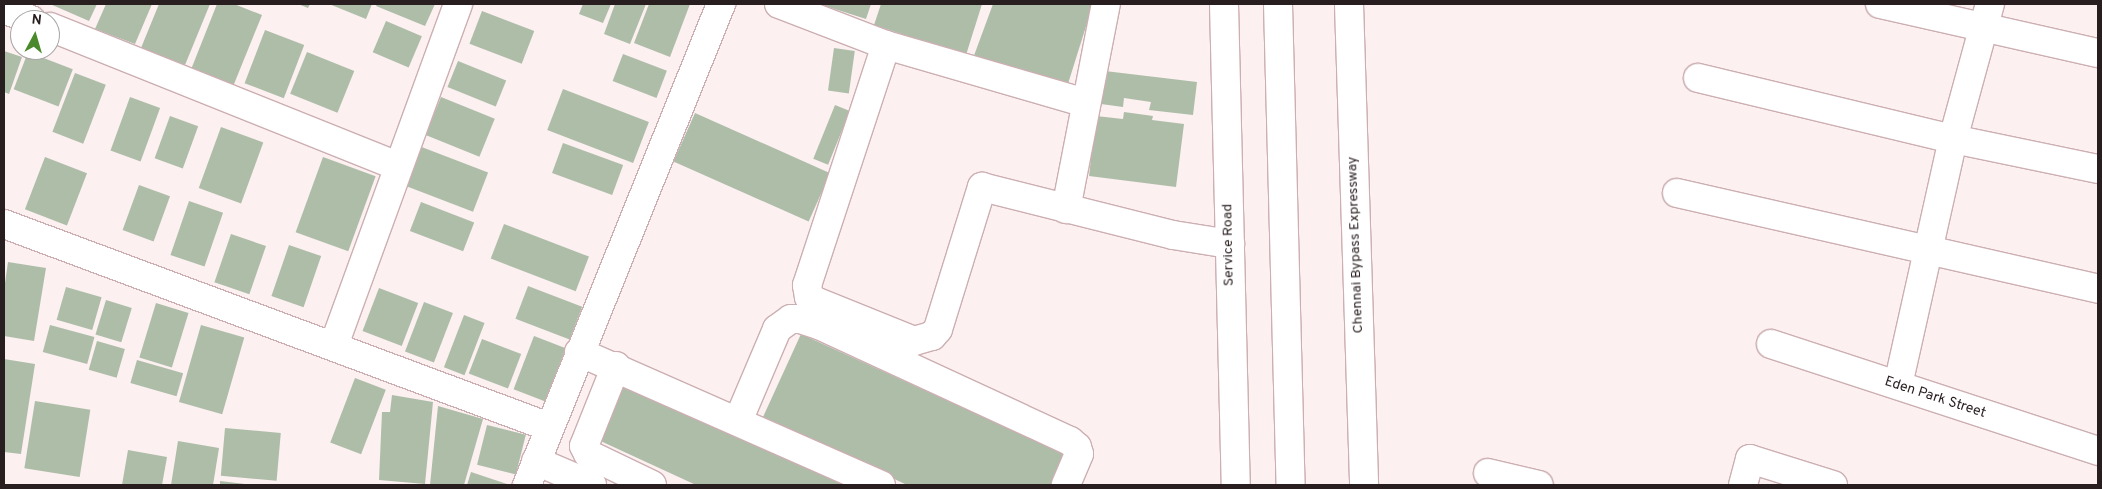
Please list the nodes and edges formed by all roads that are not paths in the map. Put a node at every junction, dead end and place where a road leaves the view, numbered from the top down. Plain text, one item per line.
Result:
1 (458, 4) edge
2 (721, 4) edge
3 (779, 4) edge
4 (1106, 4) edge
5 (1224, 4) edge
6 (1278, 4) edge
7 (1349, 4) edge
8 (1880, 4) edge
9 (1987, 16) edge
10 (60, 31) edge
11 (886, 44) junction
12 (2098, 53) edge
13 (1698, 78) dead end
14 (1085, 103) junction
15 (1953, 139) junction
16 (398, 166) junction
17 (2098, 169) edge
18 (1677, 193) dead end
19 (1066, 209) junction
20 (4, 224) edge
21 (1230, 244) junction
22 (1930, 252) junction
23 (2098, 289) edge
24 (334, 344) junction
25 (1771, 344) dead end
26 (579, 352) junction
27 (616, 366) junction
28 (1898, 385) junction
29 (738, 421) junction
30 (549, 427) junction
31 (2098, 451) edge
32 (541, 473) edge
33 (1488, 473) dead end
34 (589, 485) edge
35 (652, 485) edge
36 (881, 485) edge
37 (1066, 485) edge
38 (1236, 485) edge
39 (1291, 485) edge
40 (1364, 485) edge
41 (1539, 485) edge
42 (1743, 485) edge
43 (1833, 485) edge

1 - 16 main road
2 - 26 main road
3 - 11 main road
4 - 14 main road
5 - 21 main road, Service Road
6 - 39 main road
7 - 40 main road, Chennai Bypass Expressway
8 - 9 main road
9 - 12 main road
9 - 15 main road
10 - 16 main road
11 - 14 main road
11 - 19 main road
13 - 15 main road
14 - 19 main road
15 - 17 main road
15 - 22 main road
16 - 24 main road
18 - 22 main road
19 - 21 main road
20 - 24 main road
21 - 38 main road, Service Road
22 - 23 main road
22 - 28 main road
24 - 30 main road
25 - 28 main road, Eden Park Street
26 - 27 main road
26 - 30 main road
27 - 29 main road
27 - 35 main road
28 - 31 main road, Eden Park Street
29 - 36 main road
29 - 37 main road
30 - 32 main road
32 - 34 main road
33 - 41 main road
42 - 43 main road

